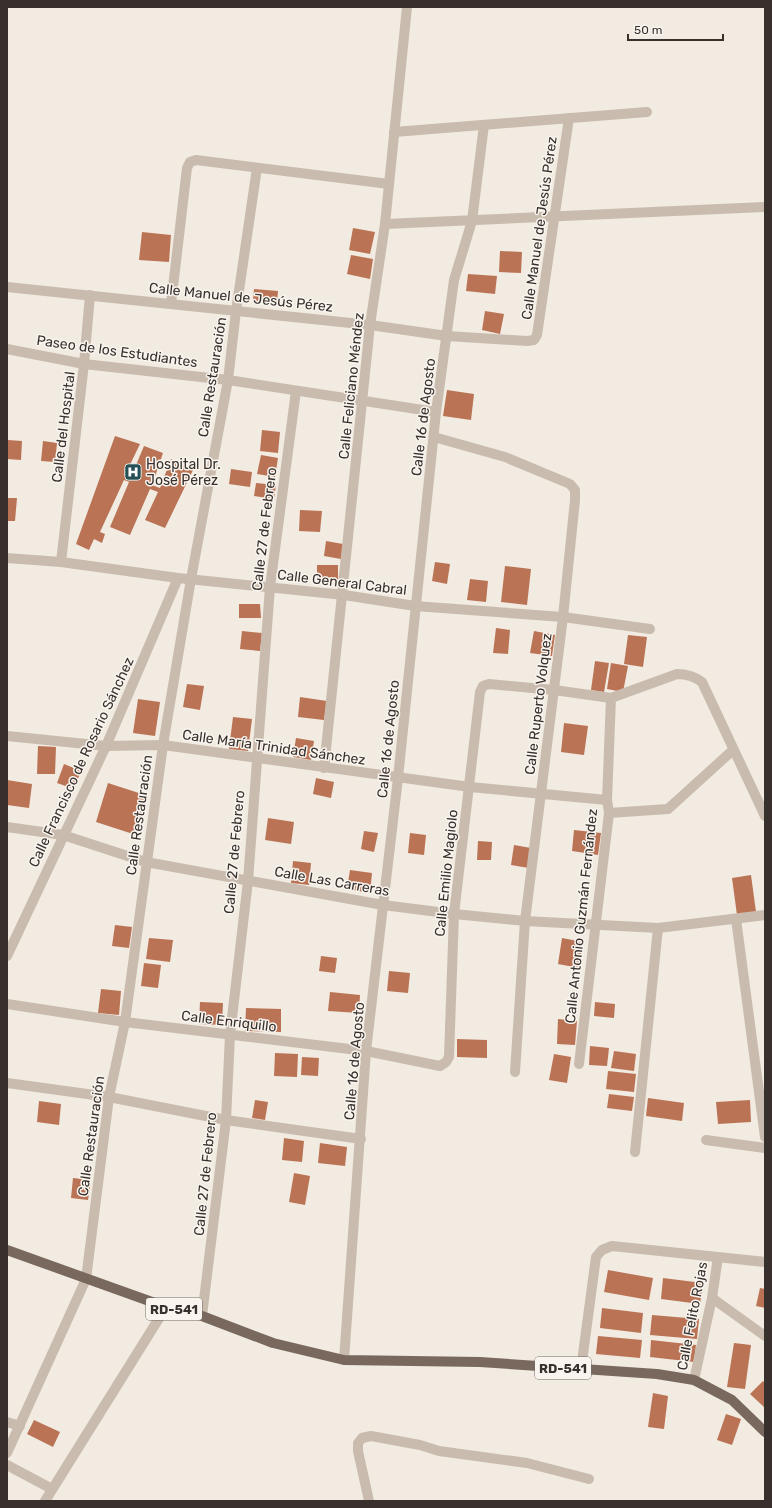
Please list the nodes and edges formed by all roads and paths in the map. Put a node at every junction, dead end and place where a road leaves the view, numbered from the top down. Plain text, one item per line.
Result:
1 (407, 7) edge
2 (647, 112) dead end
3 (569, 118) junction
4 (484, 125) junction
5 (394, 132) junction
6 (257, 168) junction
7 (389, 184) junction
8 (765, 207) edge
9 (554, 217) junction
10 (472, 221) junction
11 (385, 224) junction
12 (7, 287) edge
13 (90, 295) junction
14 (171, 304) junction
15 (236, 311) junction
16 (370, 325) junction
17 (447, 336) junction
18 (7, 349) edge
19 (84, 364) junction
20 (228, 380) junction
21 (296, 391) junction
22 (364, 400) junction
23 (436, 412) junction
24 (434, 437) junction
25 (7, 558) edge
26 (61, 562) junction
27 (178, 578) junction
28 (191, 579) junction
29 (270, 587) junction
30 (344, 595) junction
31 (415, 606) junction
32 (563, 617) junction
33 (650, 629) dead end
34 (554, 690) junction
35 (610, 698) junction
36 (7, 736) edge
37 (163, 745) junction
38 (106, 746) junction
39 (733, 750) junction
40 (256, 759) junction
41 (324, 768) junction
42 (398, 778) junction
43 (470, 787) junction
44 (542, 793) junction
45 (607, 800) junction
46 (609, 813) junction
47 (765, 816) edge
48 (7, 827) edge
49 (63, 835) junction
50 (146, 862) junction
51 (248, 881) junction
52 (384, 905) junction
53 (454, 914) junction
54 (765, 915) edge
55 (736, 919) junction
56 (525, 921) junction
57 (595, 924) junction
58 (658, 928) junction
59 (7, 956) edge
60 (7, 1004) edge
61 (125, 1022) junction
62 (230, 1035) junction
63 (366, 1051) junction
64 (446, 1062) joint
65 (578, 1064) dead end
66 (515, 1072) dead end
67 (7, 1083) edge
68 (109, 1097) junction
69 (226, 1120) junction
70 (765, 1137) edge
71 (361, 1139) junction
72 (706, 1140) dead end
73 (765, 1148) edge
74 (635, 1152) dead end
75 (7, 1250) edge
76 (718, 1257) junction
77 (765, 1262) edge
78 (86, 1279) junction
79 (712, 1298) junction
80 (166, 1307) junction
81 (202, 1316) junction
82 (765, 1336) edge
83 (344, 1360) junction
84 (581, 1369) junction
85 (694, 1380) junction
86 (7, 1422) edge
87 (20, 1426) junction
88 (765, 1432) edge
89 (7, 1453) edge
90 (7, 1465) edge
91 (589, 1479) dead end
92 (52, 1489) junction
93 (45, 1501) edge
94 (369, 1501) edge

1 - 5 street, Calle Feliciano Méndez
2 - 3 street, Calle Manuel de Jesús Pérez
3 - 4 street, Calle Manuel de Jesús Pérez
3 - 9 street, Calle Manuel de Jesús Pérez
4 - 5 street, Calle Manuel de Jesús Pérez
4 - 10 street, Calle 16 de Agosto
5 - 7 street, Calle Feliciano Méndez
6 - 7 street
6 - 14 street
6 - 15 street, Calle Restauración
7 - 11 street, Calle Feliciano Méndez
8 - 9 street
9 - 10 street
9 - 17 street, Calle Manuel de Jesús Pérez
10 - 11 street
10 - 17 street, Calle 16 de Agosto
11 - 16 street, Calle Feliciano Méndez
12 - 13 street, Calle Manuel de Jesús Pérez
13 - 14 street, Calle Manuel de Jesús Pérez
13 - 19 street, Calle del Hospital
14 - 15 street, Calle Manuel de Jesús Pérez
15 - 16 street, Calle Manuel de Jesús Pérez
15 - 20 street, Calle Restauración
16 - 17 street, Calle Manuel de Jesús Pérez
16 - 22 street, Calle Feliciano Méndez
17 - 23 street, Calle 16 de Agosto
18 - 19 street, Paseo de los Estudiantes
19 - 20 street, Paseo de los Estudiantes
19 - 26 street, Calle del Hospital
20 - 21 street, Paseo de los Estudiantes
20 - 28 street, Calle Restauración
21 - 22 street, Paseo de los Estudiantes
21 - 29 street, Calle 27 de Febrero
22 - 23 street, Paseo de los Estudiantes
22 - 30 street, Calle Feliciano Méndez
23 - 24 street, Calle 16 de Agosto
24 - 31 street, Calle 16 de Agosto
24 - 32 street, Calle Ruperto Volquez
25 - 26 street, Calle General Cabral
26 - 27 street, Calle General Cabral
27 - 28 street, Calle General Cabral
27 - 38 street, Calle Francisco de Rosario Sánchez
28 - 29 street, Calle General Cabral
28 - 37 street, Calle Restauración
29 - 30 street, Calle General Cabral
29 - 40 street, Calle 27 de Febrero
30 - 31 street, Calle General Cabral
30 - 41 street, Calle Feliciano Méndez
31 - 32 street, Calle General Cabral
31 - 42 street, Calle 16 de Agosto
32 - 33 street, Calle General Cabral
32 - 34 street, Calle Ruperto Volquez
34 - 35 street
34 - 43 street, Calle Emilio Magiolo
34 - 44 street, Calle Ruperto Volquez
35 - 39 street
35 - 45 street, Calle Antonio Guzmán Fernández
36 - 38 street, Calle María Trinidad Sánchez
37 - 38 street, Calle María Trinidad Sánchez
37 - 40 street, Calle María Trinidad Sánchez
37 - 50 street, Calle Restauración
38 - 49 street, Calle Francisco de Rosario Sánchez
39 - 46 street
39 - 47 street
40 - 41 street, Calle María Trinidad Sánchez
40 - 51 street, Calle 27 de Febrero
41 - 42 street, Calle María Trinidad Sánchez
42 - 43 street, Calle María Trinidad Sánchez
42 - 52 street, Calle 16 de Agosto
43 - 44 street, Calle María Trinidad Sánchez
43 - 53 street, Calle Emilio Magiolo
44 - 45 street, Calle María Trinidad Sánchez
44 - 56 street, Calle Ruperto Volquez
45 - 46 street, Calle Antonio Guzmán Fernández
46 - 57 street, Calle Antonio Guzmán Fernández
48 - 49 street, Calle Las Carreras
49 - 50 street, Calle Las Carreras
49 - 59 street, Calle Francisco de Rosario Sánchez
50 - 51 street, Calle Las Carreras
50 - 61 street, Calle Restauración
51 - 52 street, Calle Las Carreras
51 - 62 street, Calle 27 de Febrero
52 - 53 street, Calle Las Carreras
52 - 63 street, Calle 16 de Agosto
53 - 56 street, Calle Las Carreras
53 - 64 street, Calle Emilio Magiolo
54 - 55 street, Calle Las Carreras
55 - 58 street, Calle Las Carreras
55 - 70 street
56 - 57 street, Calle Las Carreras
56 - 66 street, Calle Ruperto Volquez
57 - 58 street, Calle Las Carreras
57 - 65 street, Calle Antonio Guzmán Fernández
58 - 74 street
60 - 61 street, Calle Enriquillo
61 - 62 street, Calle Enriquillo
61 - 68 street, Calle Restauración
62 - 63 street, Calle Enriquillo
62 - 69 street, Calle 27 de Febrero
63 - 64 street, Calle Enriquillo
63 - 71 street, Calle 16 de Agosto
67 - 68 street
68 - 69 street
68 - 78 street, Calle Restauración
69 - 71 street
69 - 81 street, Calle 27 de Febrero
71 - 83 street, Calle 16 de Agosto
72 - 73 street
75 - 78 main road, RD-541
76 - 77 street
76 - 79 street, Calle Felito Rojas
76 - 84 street
78 - 80 main road, RD-541
78 - 87 street, Calle Restauración
79 - 82 street
79 - 85 street, Calle Felito Rojas
80 - 81 main road, RD-541
80 - 92 street
81 - 83 main road, RD-541
83 - 84 main road, RD-541
84 - 85 main road, RD-541
85 - 88 main road, RD-541
86 - 87 street
87 - 89 street, Calle Restauración
90 - 92 street
91 - 94 street
92 - 93 street

